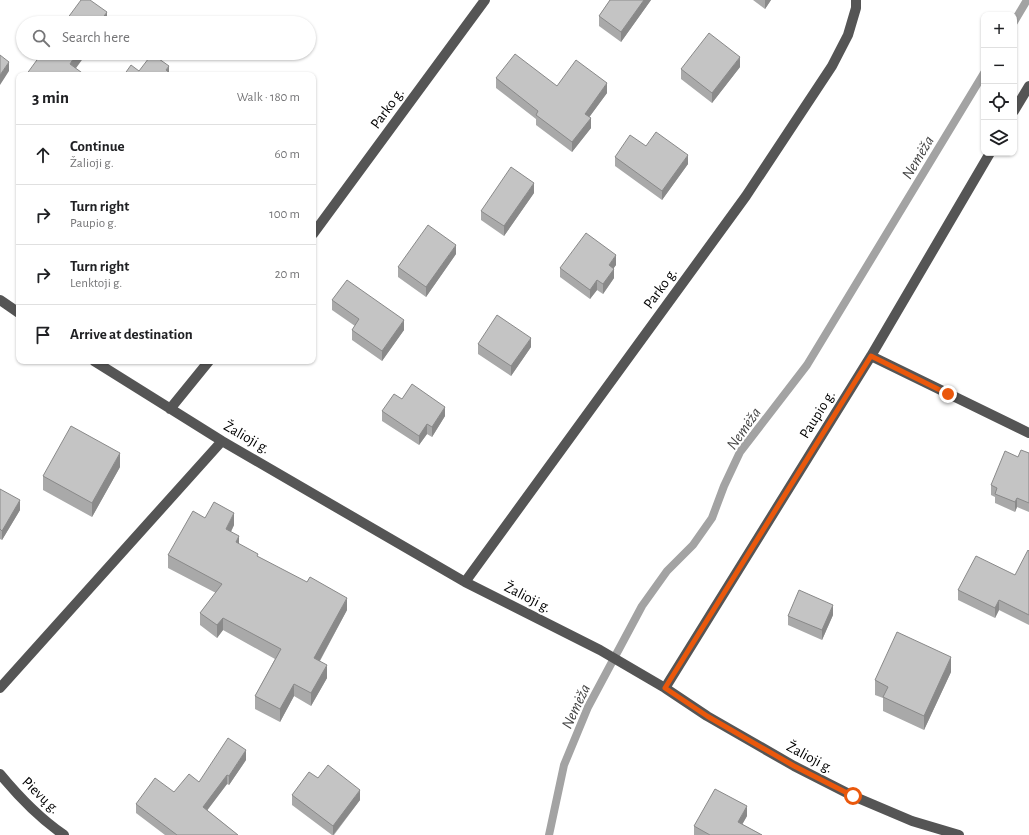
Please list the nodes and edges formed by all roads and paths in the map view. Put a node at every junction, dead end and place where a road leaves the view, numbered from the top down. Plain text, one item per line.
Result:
1 (485, 0) edge
2 (856, 0) edge
3 (1029, 86) edge
4 (1017, 106) edge
5 (988, 156) edge
6 (316, 230) edge
7 (0, 300) edge
8 (16, 311) edge
9 (871, 356) junction
10 (99, 364) edge
11 (207, 364) edge
12 (170, 409) junction
13 (1029, 433) edge
14 (222, 440) junction
15 (465, 582) junction
16 (0, 688) edge
17 (665, 688) junction
18 (0, 774) edge
19 (64, 835) edge
20 (959, 835) edge

1 - 6 street, Parko g.
2 - 15 street, Parko g.
3 - 4 street
5 - 9 street, Paupio g.
7 - 8 street
9 - 13 street
9 - 17 street, Paupio g.
10 - 12 street, Žalioji g.
11 - 12 street
12 - 14 street, Žalioji g.
14 - 15 street, Žalioji g.
14 - 16 street
15 - 17 street, Žalioji g.
17 - 20 street, Žalioji g.
18 - 19 street, Pievų g.

